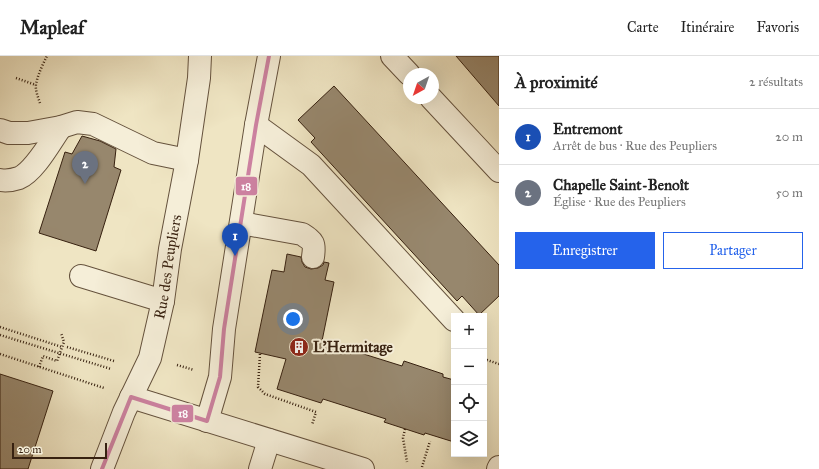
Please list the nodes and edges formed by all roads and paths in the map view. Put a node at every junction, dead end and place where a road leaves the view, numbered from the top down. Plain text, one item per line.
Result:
1 (47, 56) edge
2 (200, 56) edge
3 (269, 56) edge
4 (392, 56) edge
5 (403, 68) edge
6 (16, 78) dead end
7 (36, 84) junction
8 (437, 104) edge
9 (256, 125) junction
10 (61, 127) junction
11 (0, 130) edge
12 (187, 160) junction
13 (499, 171) edge
14 (0, 180) edge
15 (241, 223) junction
16 (313, 257) dead end
17 (81, 276) dead end
18 (164, 301) junction
19 (451, 317) edge
20 (0, 327) edge
21 (61, 333) dead end
22 (0, 335) edge
23 (62, 347) junction
24 (67, 347) dead end
25 (0, 354) edge
26 (60, 354) junction
27 (260, 354) dead end
28 (487, 360) edge
29 (114, 361) dead end
30 (175, 364) dead end
31 (499, 364) edge
32 (39, 367) junction
33 (111, 369) dead end
34 (196, 370) dead end
35 (90, 384) dead end
36 (131, 397) junction
37 (207, 421) junction
38 (405, 429) dead end
39 (310, 432) dead end
40 (269, 440) junction
41 (430, 441) dead end
42 (407, 462) dead end
43 (422, 467) dead end
44 (102, 469) edge
45 (260, 469) edge
46 (363, 469) edge

1 - 7 path
2 - 12 street, Rue des Peupliers
3 - 9 street
4 - 5 street
6 - 7 path
7 - 10 path
8 - 13 street
9 - 15 street
9 - 19 street
10 - 11 street
10 - 12 street
10 - 14 street
12 - 18 street, Rue des Peupliers
15 - 16 street
15 - 37 street
17 - 18 street
18 - 36 street, Rue des Peupliers
20 - 23 path
21 - 23 path
22 - 26 path
23 - 26 path
24 - 29 path
25 - 32 path
26 - 32 path
26 - 33 path
27 - 39 path
28 - 31 path
30 - 34 path
32 - 35 path
36 - 37 street
36 - 44 street, Rue des Peupliers
37 - 40 street
38 - 42 path
40 - 45 street
40 - 46 street
41 - 43 path

